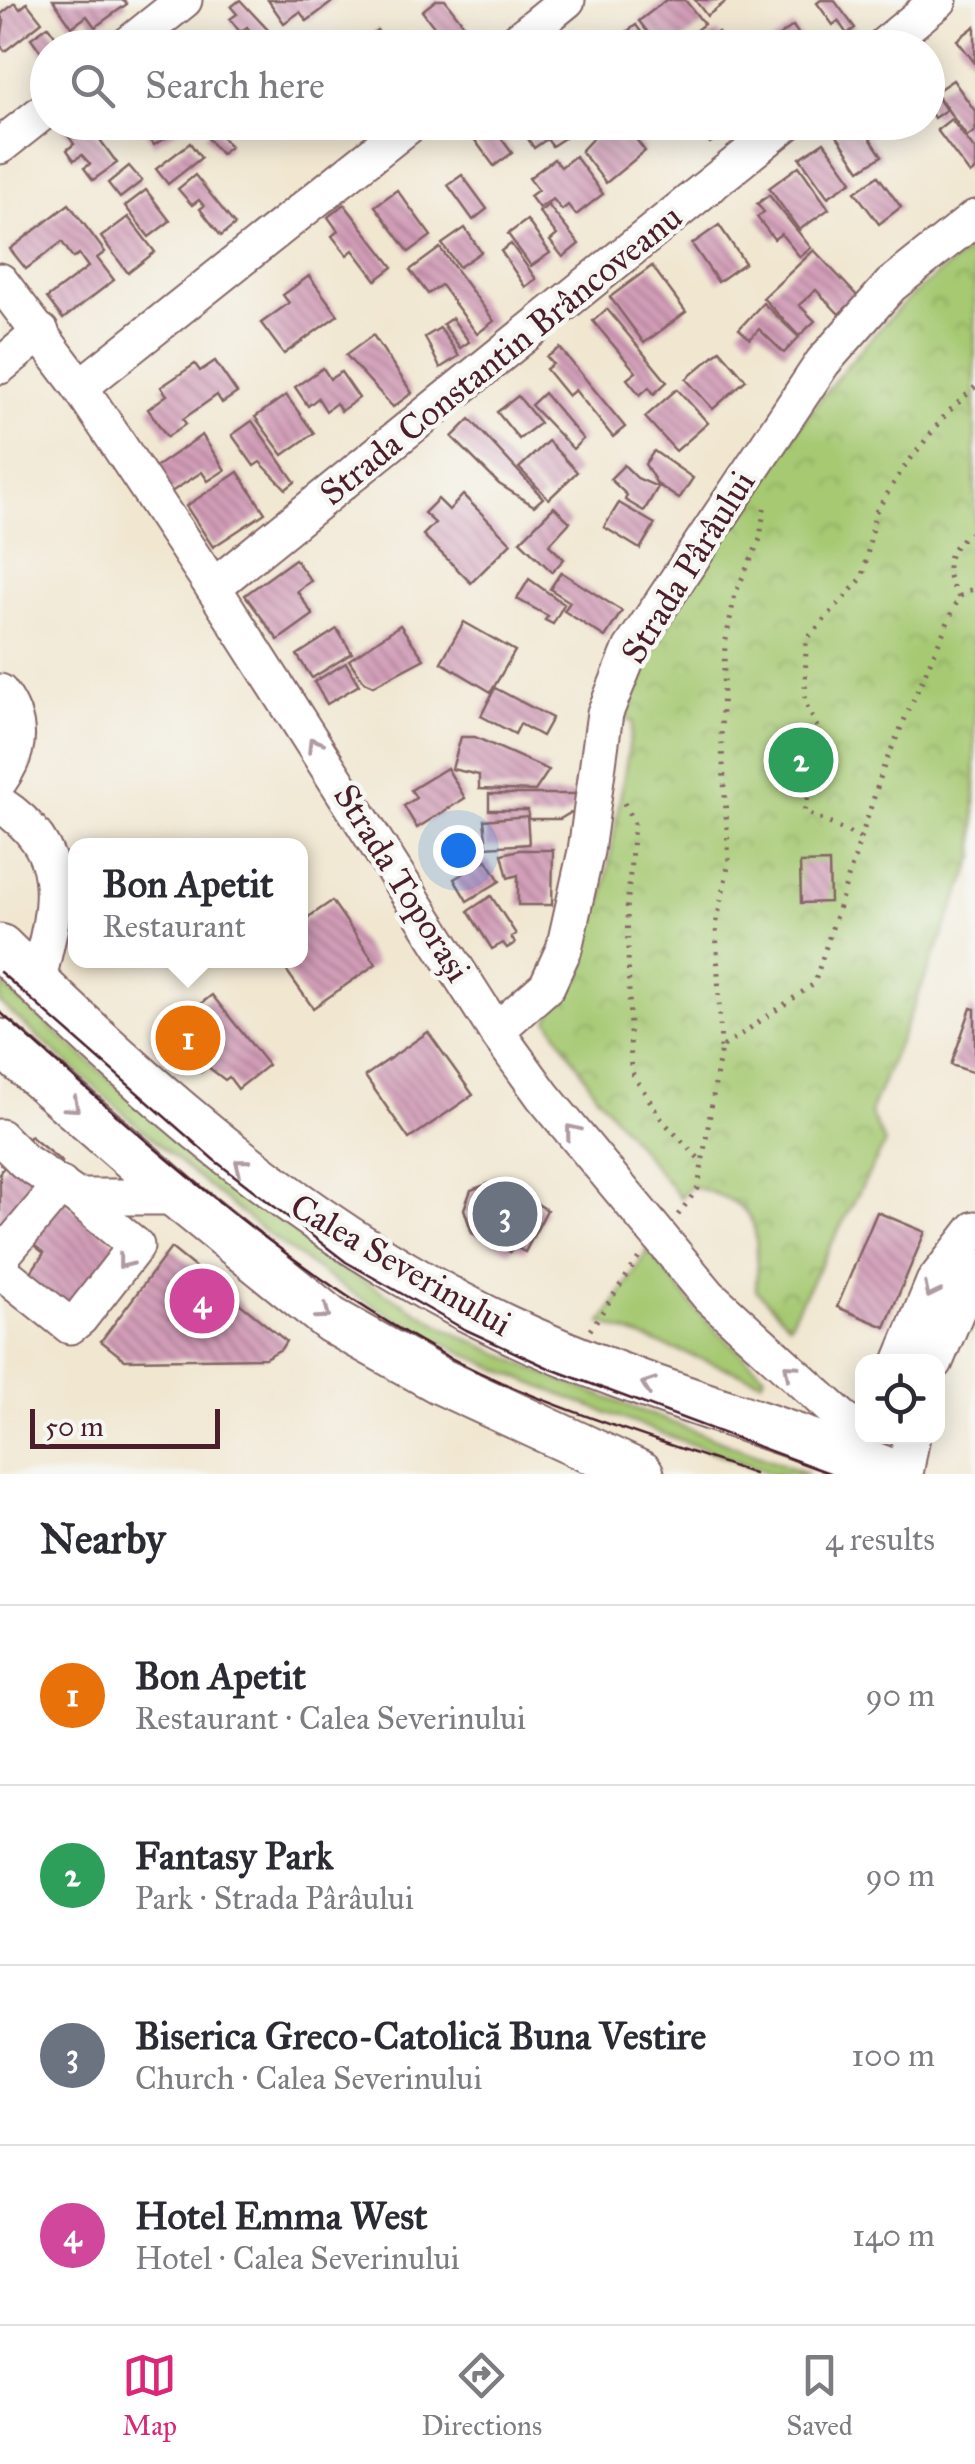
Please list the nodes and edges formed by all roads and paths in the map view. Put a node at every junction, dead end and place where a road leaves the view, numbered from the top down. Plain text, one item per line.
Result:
1 (184, 0) edge
2 (567, 0) edge
3 (939, 0) edge
4 (146, 30) edge
5 (530, 30) edge
6 (902, 30) edge
7 (30, 122) edge
8 (390, 140) edge
9 (766, 140) edge
10 (0, 146) edge
11 (975, 218) edge
12 (0, 281) edge
13 (42, 332) junction
14 (0, 366) edge
15 (975, 387) edge
16 (80, 388) junction
17 (750, 468) junction
18 (975, 531) edge
19 (213, 587) junction
20 (975, 587) edge
21 (959, 597) junction
22 (0, 692) edge
23 (0, 780) edge
24 (594, 789) junction
25 (0, 804) edge
26 (860, 838) junction
27 (0, 947) edge
28 (36, 983) junction
29 (496, 1031) junction
30 (0, 1042) edge
31 (722, 1048) junction
32 (0, 1137) edge
33 (702, 1162) junction
34 (69, 1191) junction
35 (178, 1197) junction
36 (975, 1229) edge
37 (655, 1233) junction
38 (0, 1258) edge
39 (975, 1267) edge
40 (0, 1270) edge
41 (904, 1354) edge
42 (939, 1354) edge
43 (572, 1357) junction
44 (519, 1420) junction
45 (881, 1458) edge
46 (584, 1474) edge
47 (642, 1474) edge

1 - 4 street
2 - 5 street
3 - 6 street
7 - 10 street
8 - 16 street
9 - 19 street, Strada Constantin Brâncoveanu
11 - 17 street, Strada Pârâului
12 - 13 street, Strada Toporași
13 - 14 street
13 - 16 street, Strada Toporași
15 - 26 path
16 - 19 street, Strada Toporași
17 - 24 street, Strada Pârâului
17 - 31 path
18 - 21 path
29 -> 19 street, Strada Toporași
20 - 21 path
21 - 26 path
22 - 23 street
24 - 29 street, Strada Pârâului
24 - 33 path
25 - 28 street
26 - 31 path
27 - 28 main road, Calea Severinului
43 -> 28 main road, Calea Severinului
37 -> 29 street, Strada Toporași
30 -> 35 main road, Calea Severinului
31 - 33 path
32 - 34 street
33 - 37 path
34 - 35 street
34 - 38 street
34 -> 40 street
35 -> 44 main road, Calea Severinului
36 -> 41 street
37 - 43 path
45 -> 37 street, Strada Toporași
39 - 42 street
45 -> 43 main road, Calea Severinului
44 - 46 main road
44 - 47 main road, Calea Severinului

